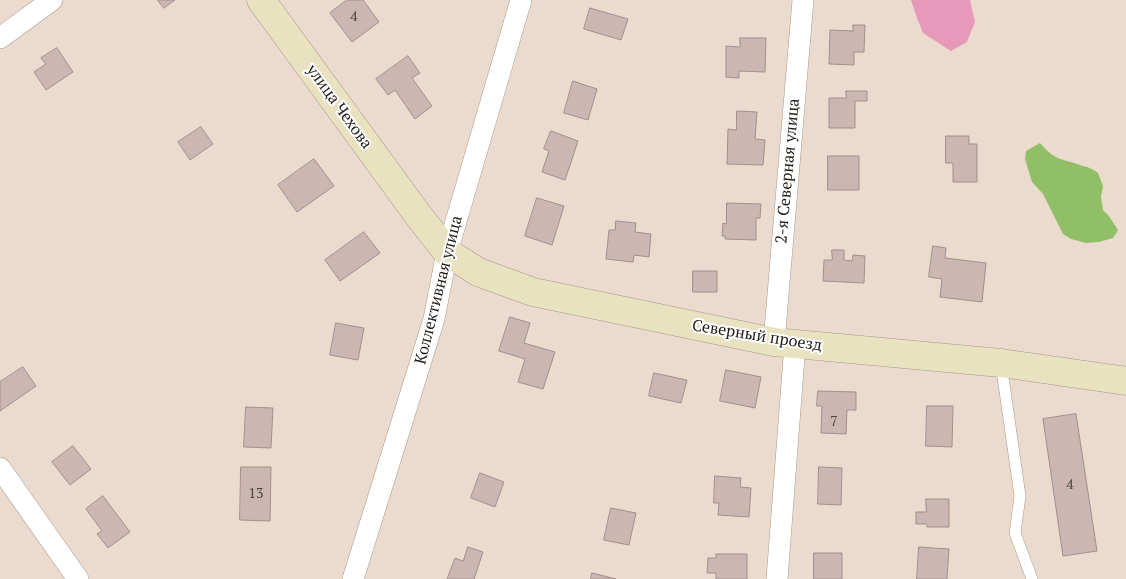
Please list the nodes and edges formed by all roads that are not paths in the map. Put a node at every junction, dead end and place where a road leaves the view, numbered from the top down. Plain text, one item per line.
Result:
1 (52, 0) edge
2 (261, 0) edge
3 (521, 0) edge
4 (802, 0) edge
5 (0, 38) edge
6 (418, 214) joint
7 (446, 252) junction
8 (784, 343) junction
9 (1001, 363) junction
10 (1126, 381) edge
11 (0, 468) edge
12 (78, 579) edge
13 (353, 579) edge
14 (777, 579) edge
15 (1032, 579) edge

1 - 5 street
2 - 6 street, улица Чехова
3 - 7 street, Коллективная улица
4 - 8 street, 2-я Северная улица
6 - 7 street, Северный проезд
7 - 8 street, Северный проезд
7 - 13 street, Коллективная улица
8 - 9 street, Северный проезд
8 - 14 street, 2-я Северная улица
9 - 10 street, Северный проезд
9 - 15 lane
11 - 12 street

